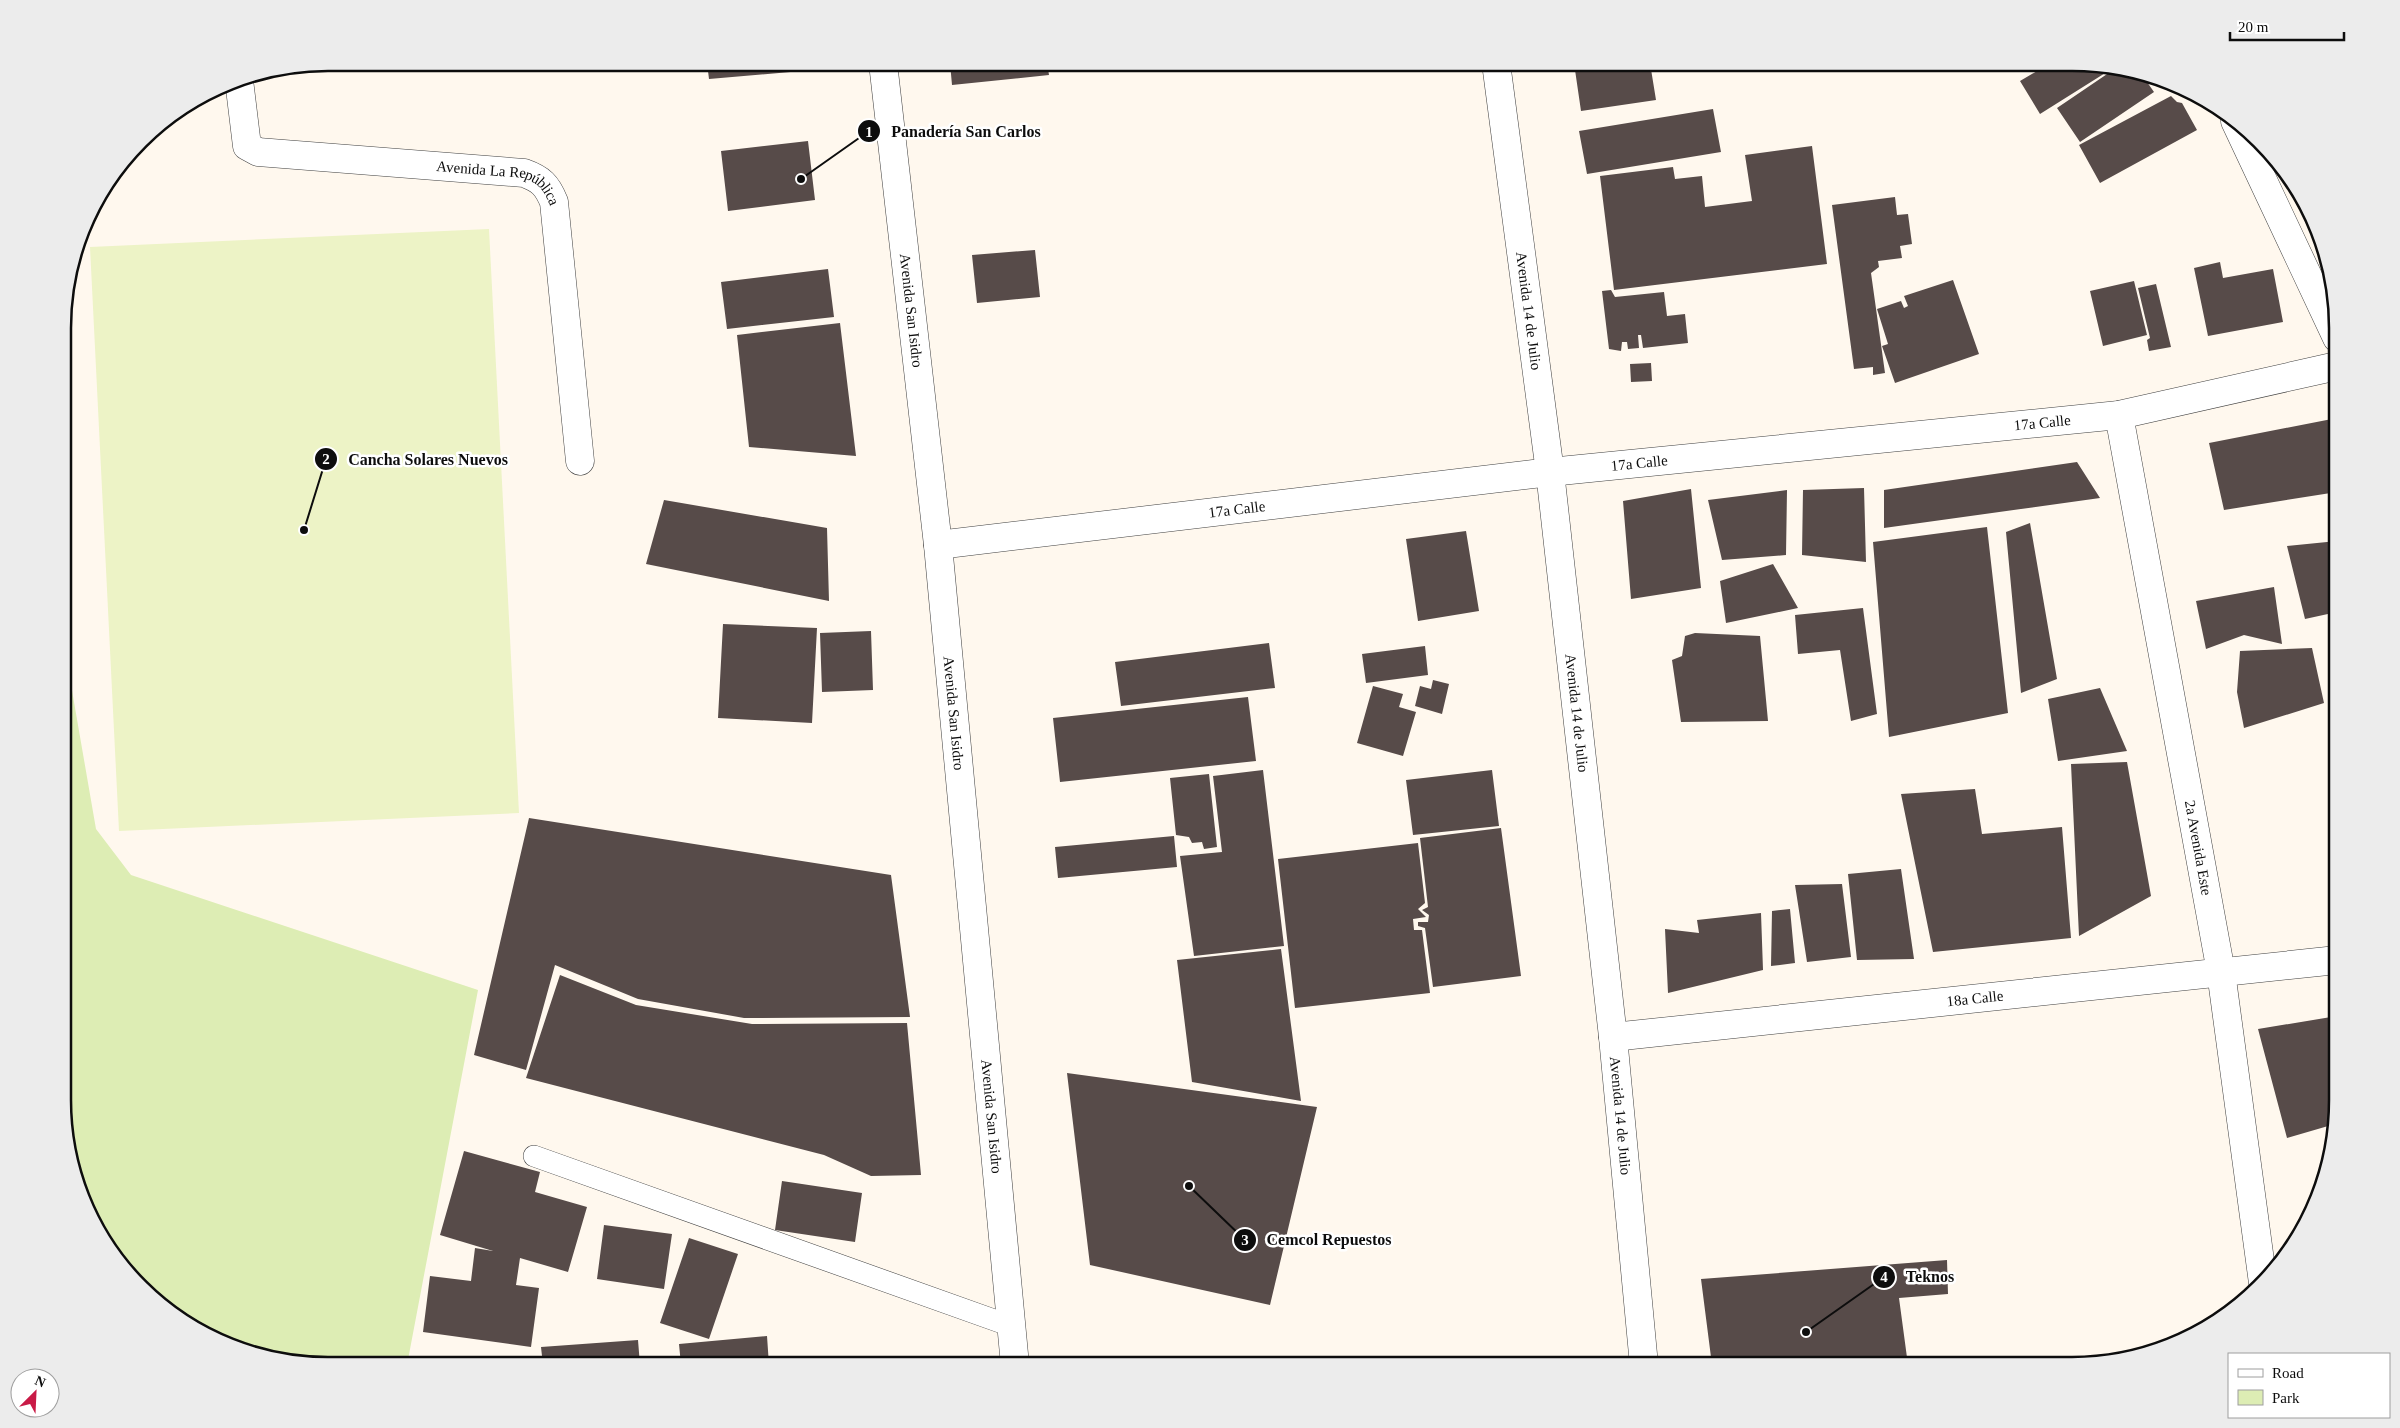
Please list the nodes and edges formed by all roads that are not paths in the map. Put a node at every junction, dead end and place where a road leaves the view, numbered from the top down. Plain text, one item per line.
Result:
1 (884, 71) edge
2 (1497, 71) edge
3 (240, 87) edge
4 (2242, 136) edge
5 (2328, 320) edge
6 (2329, 368) edge
7 (2119, 415) junction
8 (580, 461) dead end
9 (1550, 472) junction
10 (938, 545) junction
11 (2329, 961) edge
12 (2221, 972) junction
13 (1613, 1036) junction
14 (534, 1156) dead end
15 (2262, 1272) edge
16 (1011, 1326) junction
17 (1014, 1357) edge
18 (1643, 1357) edge

1 - 10 street, Avenida San Isidro
2 - 9 street, Avenida 14 de Julio
3 - 8 street, Avenida La República
4 - 5 street
6 - 7 street, 17a Calle
7 - 9 street, 17a Calle
7 - 12 street, 2a Avenida Este
9 - 10 street, 17a Calle
9 - 13 street, Avenida 14 de Julio
10 - 16 street, Avenida San Isidro
11 - 12 street, 18a Calle
12 - 13 street, 18a Calle
12 - 15 street, 2a Avenida Este
13 - 18 street, Avenida 14 de Julio
14 - 16 lane
16 - 17 street, Avenida San Isidro

